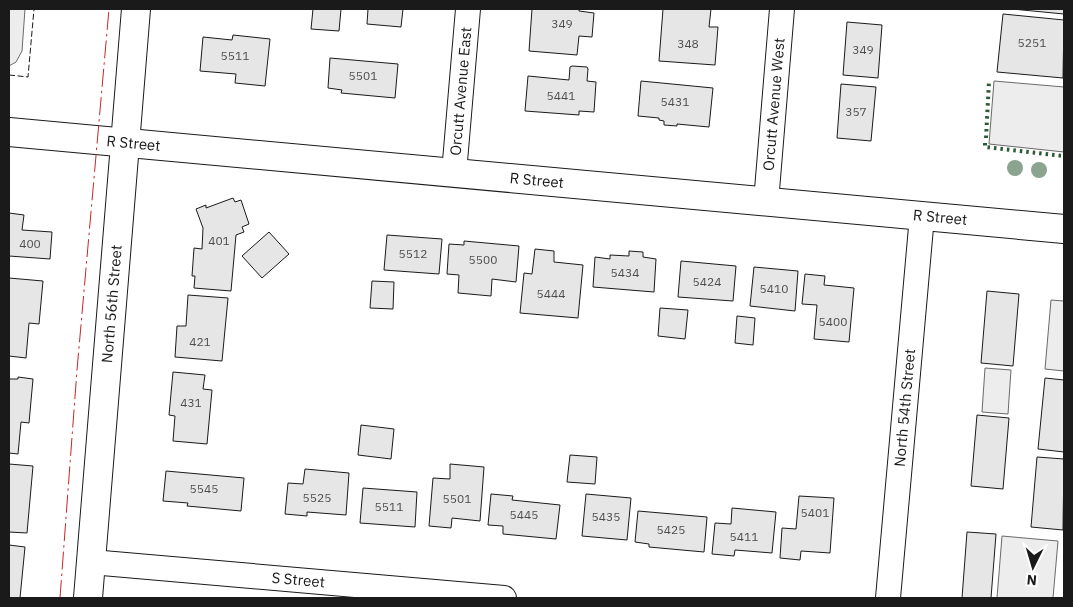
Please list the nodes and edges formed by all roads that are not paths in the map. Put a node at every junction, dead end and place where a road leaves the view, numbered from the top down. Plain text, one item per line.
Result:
1 (136, 9) edge
2 (468, 9) edge
3 (782, 9) edge
4 (9, 132) edge
5 (124, 143) junction
6 (454, 174) junction
7 (766, 202) junction
8 (922, 216) junction
9 (1064, 229) edge
10 (91, 562) junction
11 (88, 598) edge
12 (504, 598) edge
13 (888, 598) edge

1 - 5 main road, North 56th Street
2 - 6 street, Orcutt Avenue East
3 - 7 street, Orcutt Avenue West
4 - 5 main road, R Street
5 - 6 main road, R Street
5 - 10 main road, North 56th Street
6 - 7 main road, R Street
7 - 8 main road, R Street
8 - 9 main road, R Street
8 - 13 street, North 54th Street
10 - 11 main road, North 56th Street
10 - 12 street, S Street

